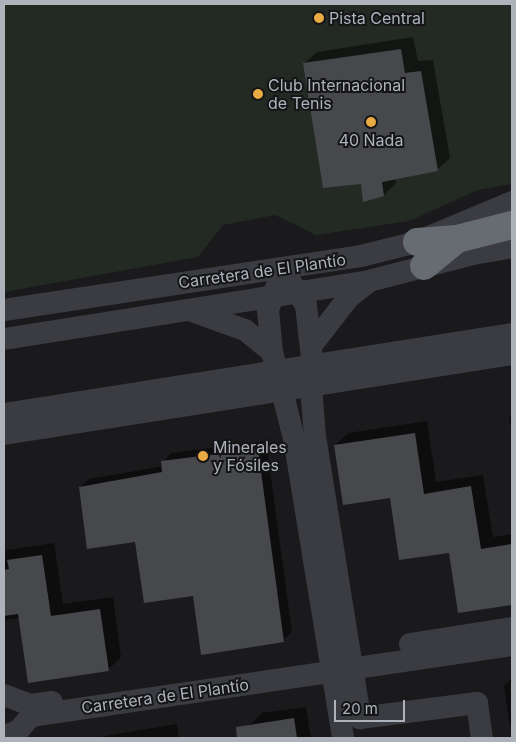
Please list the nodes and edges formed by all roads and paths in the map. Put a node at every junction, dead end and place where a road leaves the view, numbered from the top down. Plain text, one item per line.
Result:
1 (512, 202) edge
2 (512, 225) edge
3 (512, 247) edge
4 (421, 254) junction
5 (282, 269) junction
6 (369, 281) junction
7 (297, 293) junction
8 (273, 295) junction
9 (184, 309) junction
10 (4, 310) edge
11 (512, 334) edge
12 (4, 339) edge
13 (512, 354) edge
14 (312, 366) junction
15 (278, 371) junction
16 (4, 414) edge
17 (4, 434) edge
18 (512, 628) edge
19 (512, 645) edge
20 (342, 663) junction
21 (4, 695) edge
22 (4, 736) edge
23 (343, 738) edge
24 (482, 738) edge

1 - 4 street, Carretera de El Plantío
2 - 4 highway
3 - 4 street, Carretera de El Plantío
4 - 5 street, Carretera de El Plantío
4 - 6 street, Carretera de El Plantío
5 - 7 street
5 - 8 street
5 - 10 street, Carretera de El Plantío
6 - 7 street, Carretera de El Plantío
6 - 14 street
7 - 8 street, Carretera de El Plantío
7 - 14 street
8 - 9 street, Carretera de El Plantío
8 - 15 street
9 - 12 street, Carretera de El Plantío
9 - 15 street
11 - 14 street
13 - 14 street
14 - 15 street
14 - 20 street
15 - 16 street
15 - 17 street
15 - 20 street
18 - 20 street, Carretera de El Plantío
19 - 20 street, Carretera de El Plantío
20 - 21 street, Carretera de El Plantío
20 - 22 street, Carretera de El Plantío
20 - 23 street
20 - 24 street

